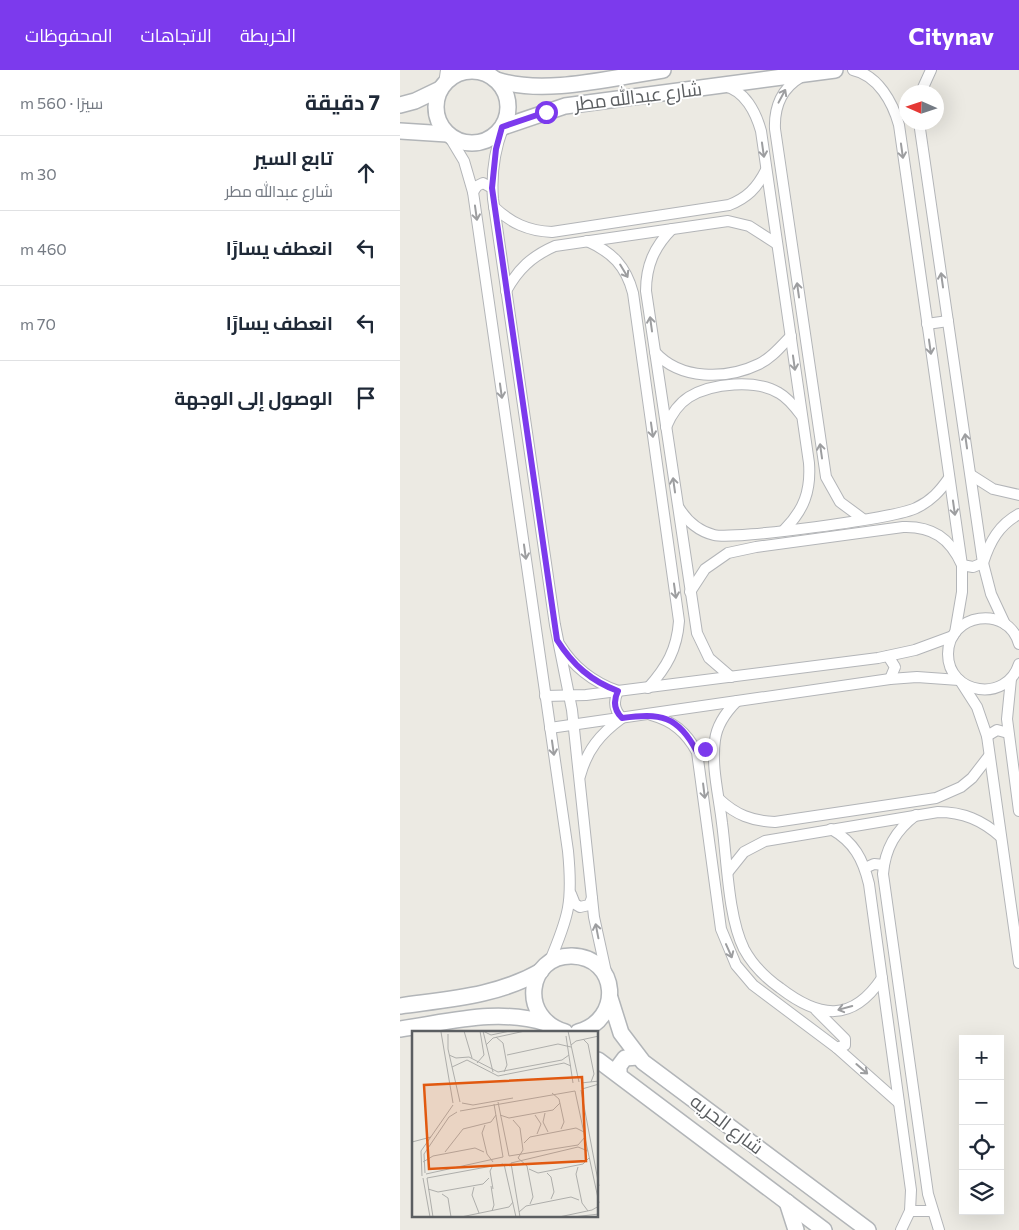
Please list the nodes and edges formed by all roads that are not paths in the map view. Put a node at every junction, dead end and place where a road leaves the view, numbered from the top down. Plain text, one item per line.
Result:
1 (663, 70) edge
2 (835, 70) edge
3 (853, 70) edge
4 (931, 70) edge
5 (805, 74) junction
6 (492, 75) edge
7 (443, 81) edge
8 (561, 85) junction
9 (924, 85) edge
10 (720, 86) junction
11 (400, 105) edge
12 (565, 106) junction
13 (899, 114) edge
14 (896, 115) junction
15 (502, 127) junction
16 (775, 129) junction
17 (920, 130) edge
18 (400, 131) edge
19 (761, 131) junction
20 (448, 135) junction
21 (766, 170) junction
22 (492, 188) junction
23 (473, 192) junction
24 (494, 207) junction
25 (715, 208) junction
26 (717, 222) junction
27 (672, 229) junction
28 (552, 232) junction
29 (587, 241) junction
30 (777, 244) junction
31 (554, 246) junction
32 (506, 291) junction
33 (646, 291) junction
34 (633, 293) junction
35 (948, 321) junction
36 (927, 324) junction
37 (790, 336) junction
38 (655, 352) junction
39 (516, 362) junction
40 (498, 366) junction
41 (748, 369) junction
42 (699, 375) junction
43 (750, 385) junction
44 (702, 392) junction
45 (802, 417) junction
46 (666, 428) junction
47 (970, 475) junction
48 (826, 476) junction
49 (810, 478) junction
50 (949, 478) junction
51 (1019, 495) edge
52 (678, 507) junction
53 (900, 514) junction
54 (1019, 514) edge
55 (863, 519) junction
56 (903, 528) junction
57 (784, 530) junction
58 (755, 534) junction
59 (756, 547) junction
60 (983, 563) junction
61 (962, 565) junction
62 (690, 592) junction
63 (694, 619) junction
64 (679, 621) junction
65 (1006, 625) junction
66 (1019, 628) edge
67 (954, 634) junction
68 (557, 640) junction
69 (1019, 644) edge
70 (888, 656) junction
71 (1019, 664) edge
72 (1015, 676) edge
73 (730, 677) junction
74 (890, 679) junction
75 (960, 681) junction
76 (648, 688) junction
77 (618, 691) junction
78 (569, 695) junction
79 (545, 696) junction
80 (737, 701) junction
81 (651, 715) junction
82 (622, 718) junction
83 (573, 725) junction
84 (550, 728) junction
85 (1008, 732) junction
86 (986, 736) junction
87 (697, 752) junction
88 (713, 752) junction
89 (989, 756) junction
90 (1016, 761) edge
91 (578, 782) junction
92 (936, 798) junction
93 (719, 799) junction
94 (1019, 811) edge
95 (938, 812) junction
96 (916, 815) junction
97 (775, 822) junction
98 (831, 829) junction
99 (1000, 837) junction
100 (776, 838) junction
101 (884, 865) junction
102 (865, 868) junction
103 (728, 872) junction
104 (571, 893) junction
105 (592, 898) junction
106 (1019, 963) edge
107 (545, 967) junction
108 (607, 978) junction
109 (882, 978) junction
110 (466, 997) junction
111 (610, 998) junction
112 (400, 1006) edge
113 (816, 1010) junction
114 (467, 1019) junction
115 (557, 1029) edge
116 (400, 1030) edge
117 (581, 1031) edge
118 (837, 1048) junction
119 (638, 1057) junction
120 (599, 1061) edge
121 (619, 1075) junction
122 (899, 1103) junction
123 (787, 1202) junction
124 (931, 1211) junction
125 (910, 1212) junction
126 (796, 1230) edge
127 (824, 1230) edge
128 (868, 1230) edge
129 (901, 1230) edge
130 (939, 1230) edge

1 - 8 street, شارع عبدالله مطر
2 - 5 street, شارع عبدالله مطر
3 - 14 street
4 - 9 street
5 - 10 street, شارع عبدالله مطر
16 -> 5 street
6 - 7 street
6 - 8 street, شارع عبدالله مطر
6 - 15 street
7 - 11 street
7 - 20 street
8 - 12 street
10 - 12 street, شارع عبدالله مطر
10 - 19 street
12 - 15 street, شارع عبدالله مطر
13 - 14 street
14 -> 36 street
15 - 20 street
15 - 22 street
16 - 19 street
48 -> 16 street
35 -> 17 street
18 - 20 street
19 -> 21 street
20 - 23 street
21 - 25 street
21 - 30 street
22 - 23 street
22 - 24 street
23 -> 40 street
24 - 28 street
24 - 32 street
25 - 26 street
25 - 28 street
26 - 27 street
26 - 30 street
27 - 29 street
27 - 33 street
28 - 31 street
29 - 31 street
29 -> 34 street
30 - 37 street
31 - 32 street
32 - 39 street
33 - 34 street
38 -> 33 street
34 -> 64 street
35 - 36 street
47 -> 35 street
36 -> 50 street
37 - 41 street
37 -> 45 street
38 - 42 street
38 - 46 street
39 - 40 street
39 - 68 street
40 -> 79 street
41 - 42 street
41 - 43 street
42 - 44 street
43 - 44 street
43 - 45 street
44 - 46 street
45 - 49 street
52 -> 46 street
47 - 51 street
47 - 60 street
48 - 49 street
48 - 55 street
49 - 57 street
50 - 53 street
50 -> 61 street
52 - 58 street
52 - 62 street
53 - 55 street
53 - 56 street
54 - 60 street
55 - 57 street
56 - 59 street
56 - 61 street
57 - 58 street
58 - 59 street
59 - 62 street
60 - 61 street
60 - 65 street
61 - 67 street
62 - 63 street
63 - 64 street
63 - 73 street
64 - 76 street
65 - 66 street
65 - 67 street
65 - 69 street
67 - 70 street
67 - 75 street
68 - 77 street
68 - 78 street
70 - 73 street
70 - 74 street
71 - 72 street
72 - 75 street
72 - 85 street
73 - 76 street
74 - 75 street
74 - 80 street
75 - 86 street
76 - 77 street
77 - 78 street
77 - 82 street
78 - 79 street
78 - 83 street
79 - 84 street
80 - 81 street
80 - 88 street
81 - 82 street
81 - 87 street
82 - 83 street
82 - 91 street
83 - 84 street
83 - 91 street
84 -> 104 street
85 - 86 street
85 - 90 street
86 - 89 street
87 - 88 street
87 -> 118 street
88 - 93 street
89 - 92 street
89 - 99 street
90 - 94 street
91 - 105 street
92 - 95 street
92 - 97 street
93 - 97 street
93 - 103 street
95 - 96 street
95 - 99 street
96 - 98 street
96 - 101 street
97 - 100 street
98 - 100 street
98 - 102 street
99 - 106 street
100 - 103 street
101 - 102 street
101 - 124 street
102 - 109 street
103 - 113 street
104 - 105 street
104 - 107 street
108 -> 105 street
107 - 108 street
107 - 110 street
107 - 115 street
108 - 111 street, شارع الحريه
109 -> 113 street
109 - 122 street
110 - 112 street
110 - 114 street
111 - 117 street
111 - 119 street, شارع الحريه
113 - 118 street
114 - 115 street
114 - 116 street
118 -> 122 street
119 - 121 street
119 - 128 street, شارع الحريه
120 - 121 street, شارع الحريه
121 - 123 street, شارع الحريه
122 - 125 street
123 - 126 street
123 - 127 street, شارع الحريه
124 - 125 street
124 - 130 street
125 - 129 street

